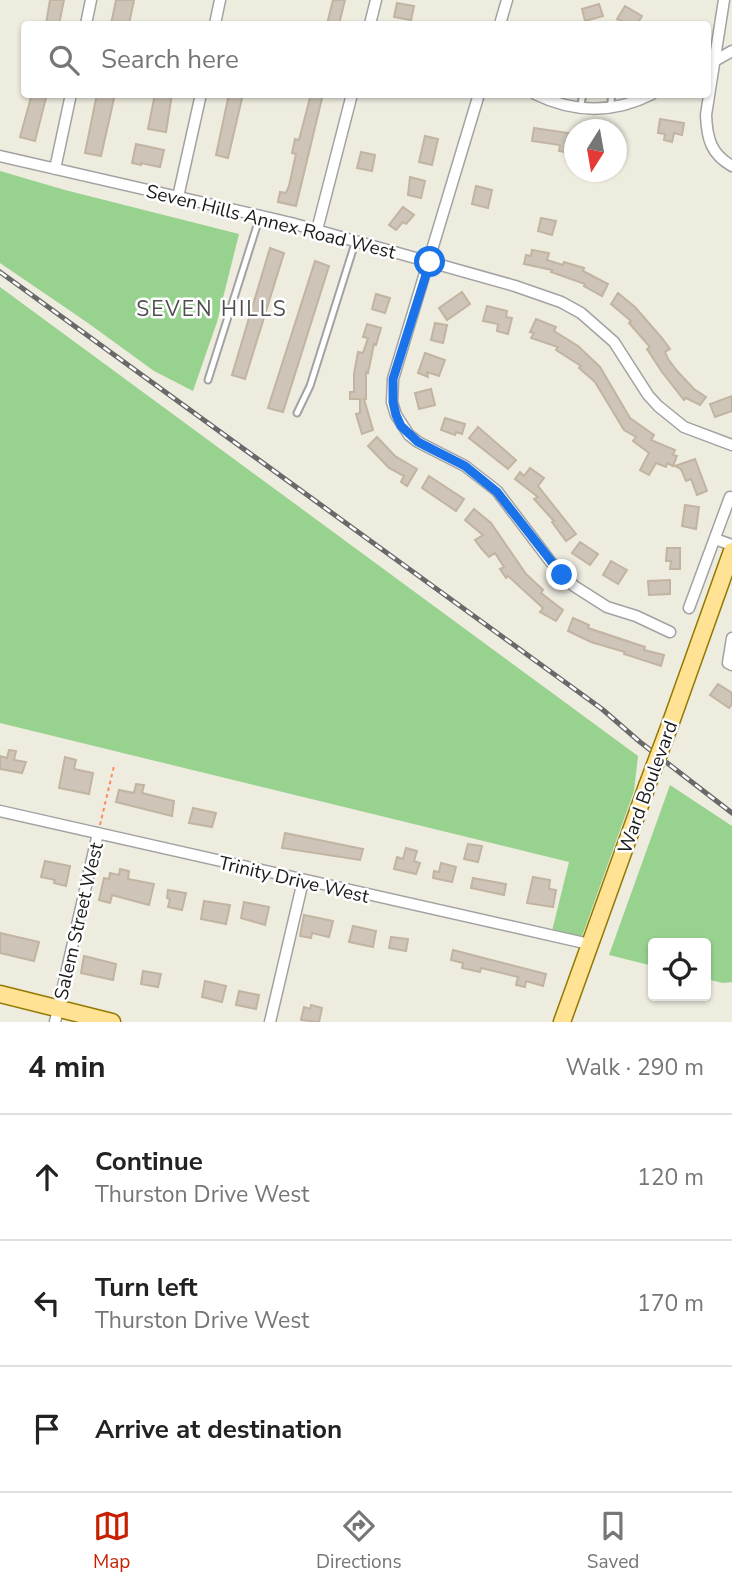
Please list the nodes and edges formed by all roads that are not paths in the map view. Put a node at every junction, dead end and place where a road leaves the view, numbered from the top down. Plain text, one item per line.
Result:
1 (91, 0) edge
2 (220, 0) edge
3 (376, 0) edge
4 (507, 0) edge
5 (724, 0) edge
6 (87, 21) edge
7 (216, 21) edge
8 (371, 21) edge
9 (501, 21) edge
10 (732, 51) edge
11 (711, 63) edge
12 (70, 98) edge
13 (200, 98) edge
14 (351, 98) edge
15 (478, 98) edge
16 (543, 98) edge
17 (582, 98) edge
18 (611, 98) edge
19 (645, 98) edge
20 (708, 98) edge
21 (580, 109) junction
22 (610, 109) junction
23 (0, 156) edge
24 (732, 166) edge
25 (55, 169) junction
26 (178, 197) junction
27 (260, 216) junction
28 (317, 230) junction
29 (356, 240) junction
30 (430, 262) junction
31 (208, 380) dead end
32 (297, 414) dead end
33 (732, 445) edge
34 (730, 497) dead end
35 (715, 538) junction
36 (732, 545) edge
37 (732, 551) edge
38 (689, 608) dead end
39 (670, 632) dead end
40 (732, 638) edge
41 (730, 664) edge
42 (0, 811) edge
43 (98, 833) junction
44 (303, 881) junction
45 (589, 944) junction
46 (0, 995) edge
47 (56, 1016) edge
48 (111, 1022) edge
49 (270, 1022) edge
50 (562, 1022) edge

1 - 6 street
2 - 7 street
3 - 8 street
4 - 9 street
5 - 11 street
10 - 11 street
12 - 25 street
13 - 26 street
14 - 28 street
15 - 30 street
16 - 21 street
17 - 21 lane
18 - 22 lane
19 - 22 street
20 - 24 street
21 - 22 street
23 - 25 street, Seven Hills Annex Road West
25 - 26 street, Seven Hills Annex Road West
26 - 27 street, Seven Hills Annex Road West
27 - 28 street, Seven Hills Annex Road West
27 - 31 lane
28 - 29 street, Seven Hills Annex Road West
29 - 30 street, Seven Hills Annex Road West
29 - 32 lane
30 - 33 street, Seven Hills Annex Road West
30 - 39 street
34 - 35 street
35 - 36 street
35 - 38 street
37 - 45 main road, Ward Boulevard, bridge
40 - 41 street
42 - 43 street, Trinity Drive West
43 - 44 street, Trinity Drive West
43 - 47 street, Salem Street West
44 - 45 street, Trinity Drive West
44 - 49 street
45 - 50 main road, Ward Boulevard
46 - 47 main road
47 - 48 main road

